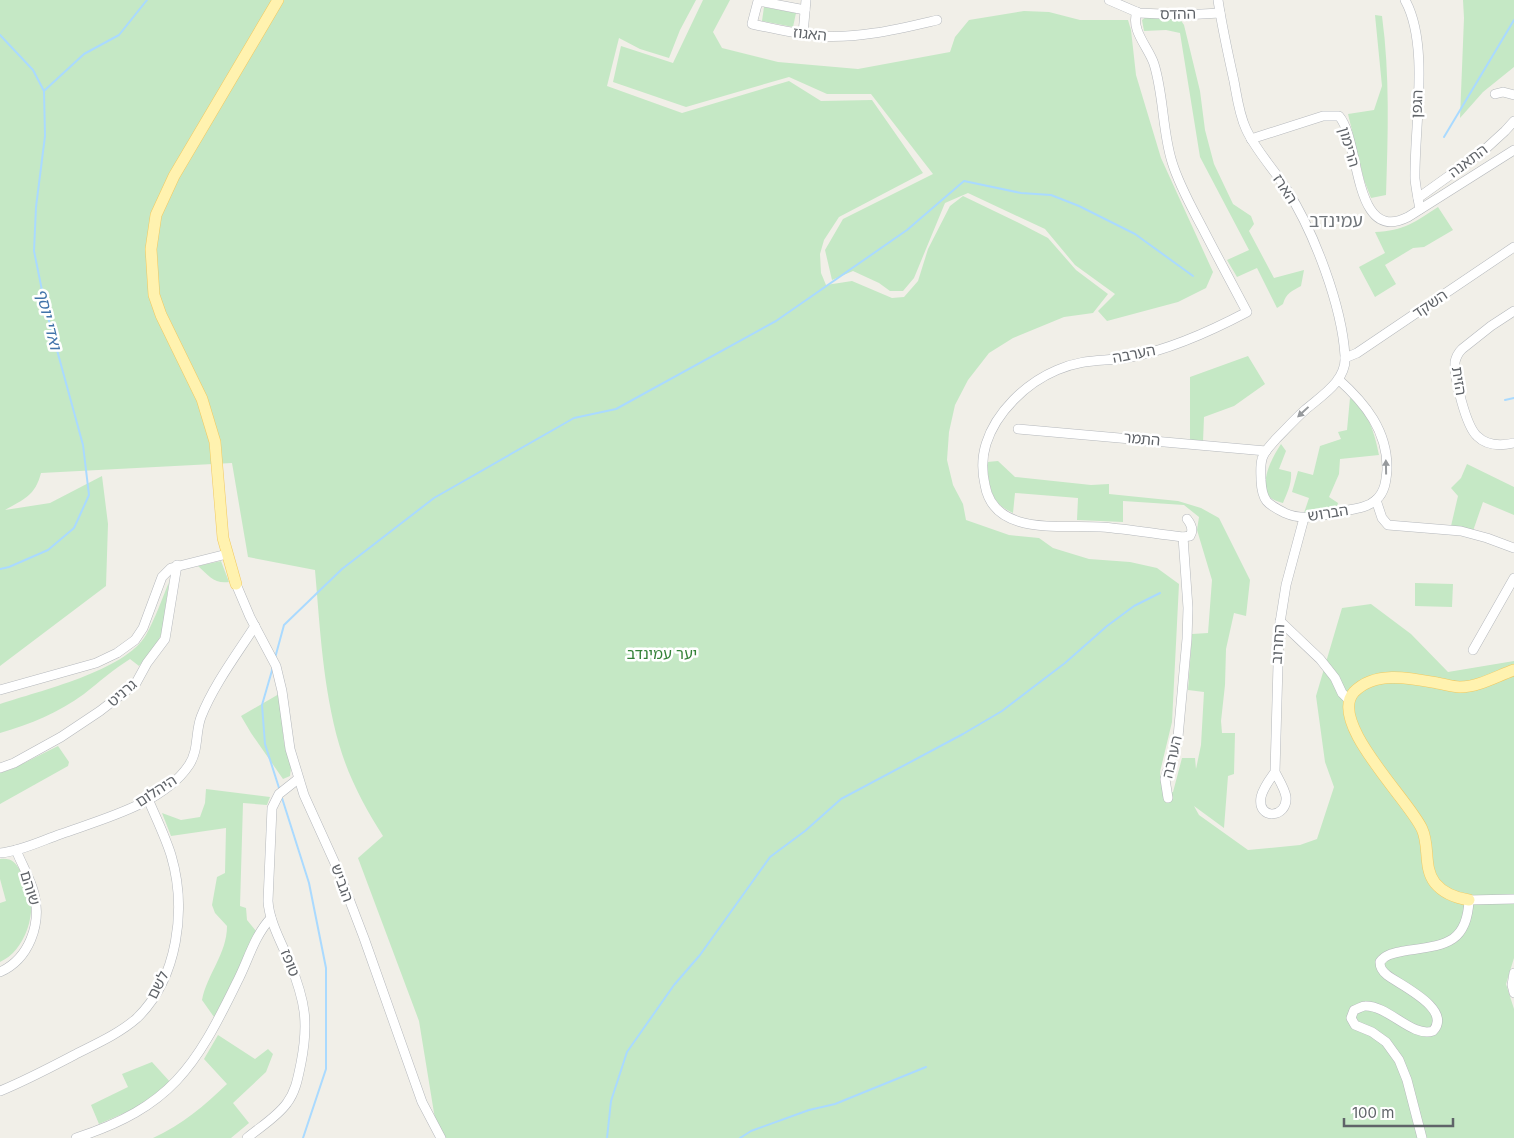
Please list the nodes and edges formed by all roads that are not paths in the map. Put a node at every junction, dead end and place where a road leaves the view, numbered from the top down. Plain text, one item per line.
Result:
1 (278, 0) edge
2 (806, 0) edge
3 (1109, 0) edge
4 (1218, 0) edge
5 (1405, 0) edge
6 (805, 10) junction
7 (1136, 12) junction
8 (1220, 13) junction
9 (937, 20) dead end
10 (803, 34) junction
11 (1494, 94) dead end
12 (1514, 95) edge
13 (1514, 121) edge
14 (1252, 139) junction
15 (1514, 150) edge
16 (1418, 198) junction
17 (1420, 210) junction
18 (1514, 248) edge
19 (1514, 311) edge
20 (1345, 358) junction
21 (1338, 378) junction
22 (1018, 429) dead end
23 (1514, 443) edge
24 (1266, 451) junction
25 (1376, 500) junction
26 (1304, 518) junction
27 (1186, 519) dead end
28 (1183, 537) junction
29 (1514, 548) edge
30 (227, 554) junction
31 (177, 565) junction
32 (1514, 578) edge
33 (236, 584) joint
34 (1280, 621) junction
35 (255, 626) junction
36 (1473, 650) dead end
37 (1514, 670) edge
38 (0, 690) edge
39 (1349, 700) junction
40 (0, 768) edge
41 (1275, 772) dead end
42 (298, 779) junction
43 (1168, 798) dead end
44 (148, 799) junction
45 (16, 850) junction
46 (0, 853) edge
47 (1514, 899) edge
48 (1469, 900) junction
49 (271, 918) junction
50 (0, 972) edge
51 (1514, 973) edge
52 (1514, 993) edge
53 (0, 1091) edge
54 (76, 1138) edge
55 (247, 1138) edge
56 (441, 1138) edge
57 (1422, 1138) edge

1 - 30 main road
2 - 6 street
3 - 7 street, ההדס
4 - 8 street, הארז
5 - 16 street, הגפן
6 - 10 street
6 - 10 street, האגוז
7 - 8 street, ההדס
7 - 28 street, הערבה
8 - 14 street, הארז
9 - 10 street, האגוז
11 - 12 street
13 - 16 street, התאנה
14 - 17 street, הרימון
14 - 20 street, הארז
15 - 17 street
16 - 17 street, הגפן
18 - 20 street, השקד
19 - 23 street, הזית
20 - 21 street, הארז
21 -> 24 street
25 -> 21 street
22 - 24 street, התמר
24 - 26 street, הברוש
25 - 26 street, הברוש
25 - 29 street
26 - 34 street, החרוב
27 - 28 street, הערבה
28 - 43 street, הערבה
30 - 31 street
30 - 33 main road
31 - 38 street
31 - 40 street, גרניט
32 - 36 street
33 - 35 street, הגביש
34 - 39 street
34 - 41 street, החרוב
35 - 42 street, הגביש
35 - 44 street, היהלום
37 - 39 main road
39 - 48 main road
42 - 49 street, טופז
42 - 56 street, הגביש
44 - 45 street, היהלום
44 - 53 street, לשם
45 - 46 street, היהלום
45 - 50 street, שוהם
47 - 48 street
48 - 57 street
49 - 54 street
49 - 55 street, טופז
51 - 52 street

